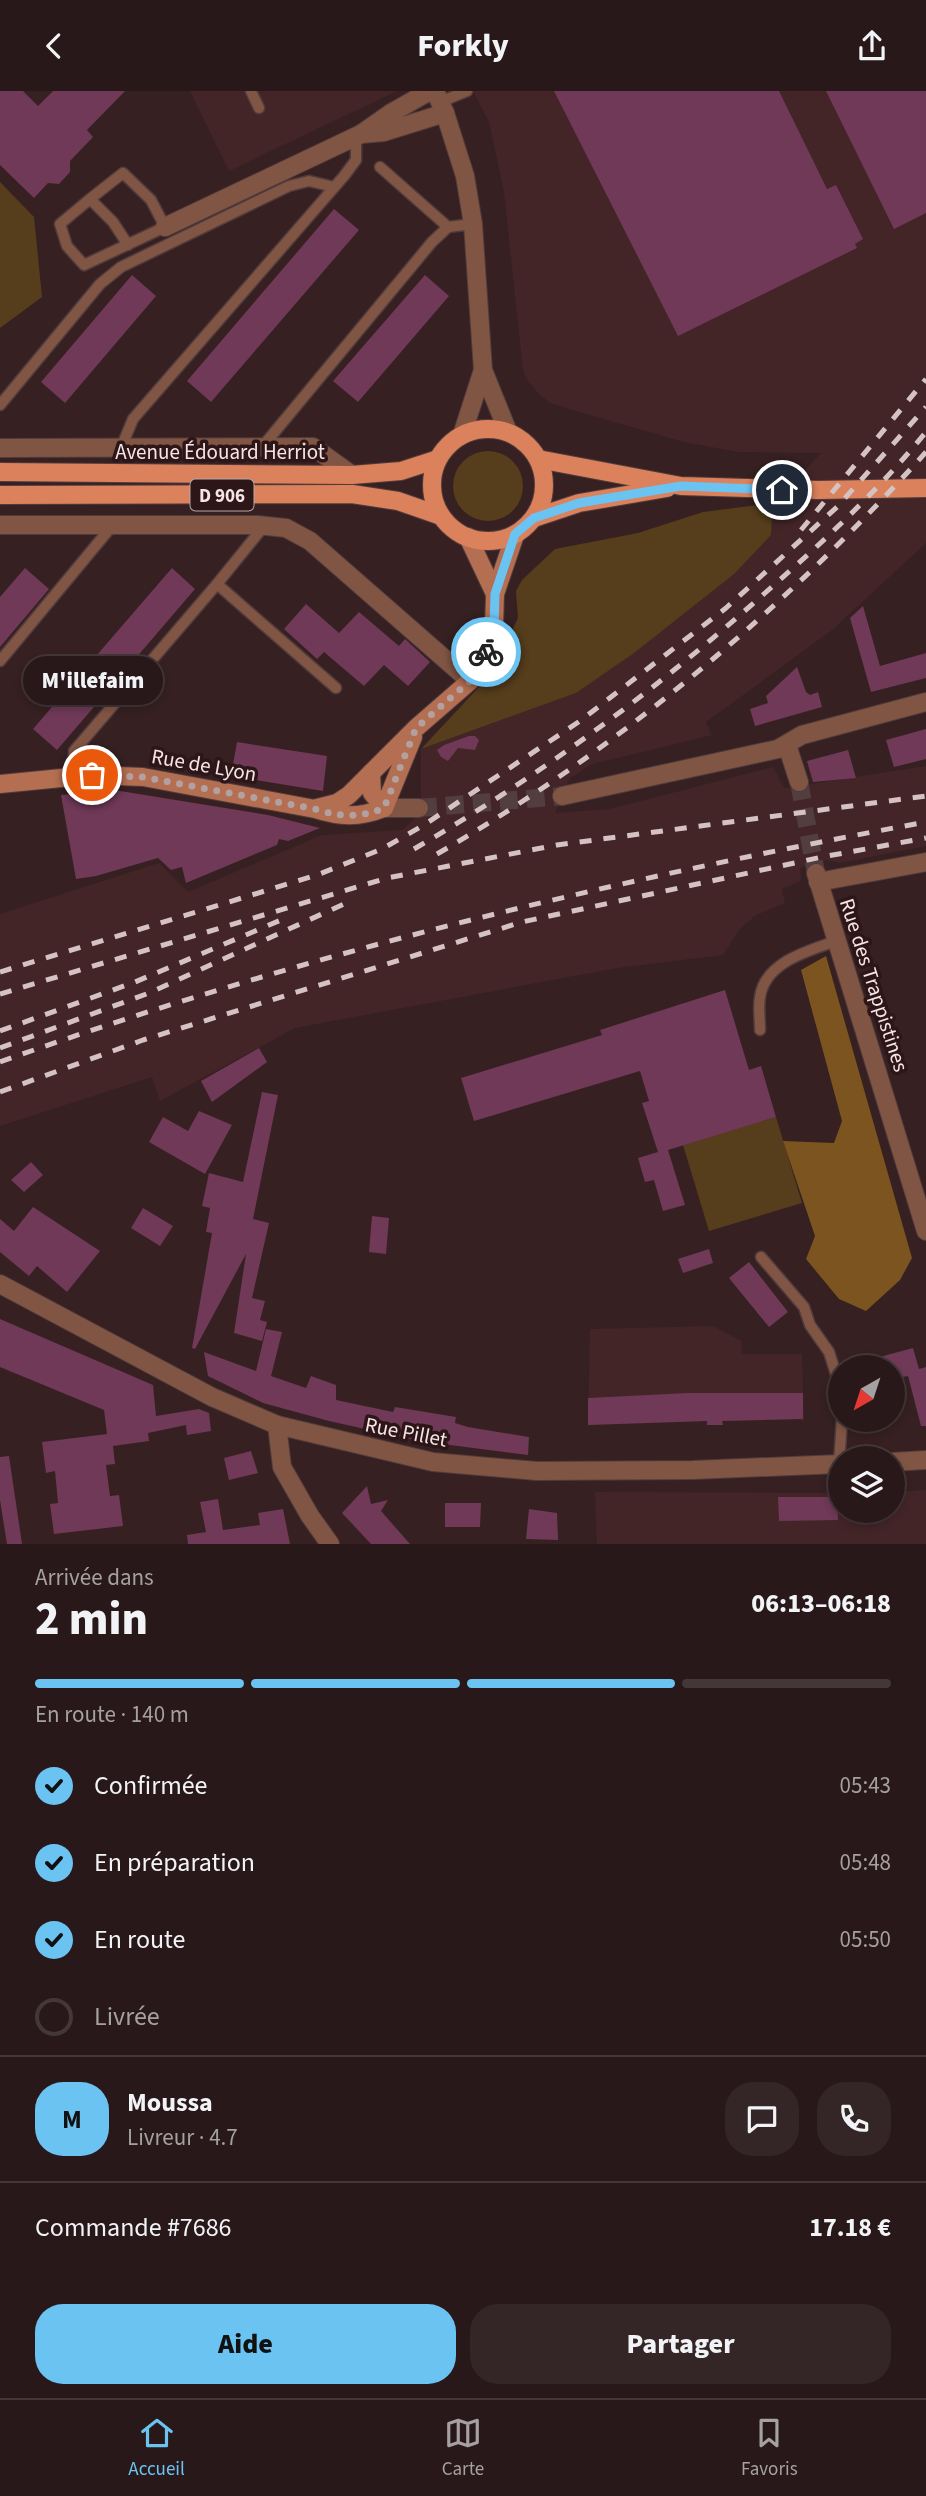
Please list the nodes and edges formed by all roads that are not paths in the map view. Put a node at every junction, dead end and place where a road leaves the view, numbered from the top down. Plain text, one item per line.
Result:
1 (251, 91) edge
2 (467, 91) edge
3 (438, 99) edge
4 (259, 108) dead end
5 (358, 135) junction
6 (380, 167) dead end
7 (334, 187) junction
8 (90, 199) junction
9 (473, 224) junction
10 (165, 227) junction
11 (448, 227) junction
12 (128, 245) junction
13 (483, 370) junction
14 (0, 405) edge
15 (508, 432) junction
16 (462, 435) junction
17 (263, 446) junction
18 (0, 448) edge
19 (121, 448) junction
20 (438, 459) junction
21 (538, 459) junction
22 (0, 472) edge
23 (352, 475) junction
24 (681, 486) junction
25 (926, 488) edge
26 (0, 495) edge
27 (441, 516) junction
28 (534, 518) junction
29 (0, 526) edge
30 (112, 526) junction
31 (264, 526) junction
32 (515, 534) junction
33 (468, 537) junction
34 (217, 584) junction
35 (495, 594) junction
36 (0, 661) edge
37 (470, 681) junction
38 (337, 688) dead end
39 (926, 702) edge
40 (416, 728) junction
41 (787, 745) junction
42 (372, 773) junction
43 (73, 776) junction
44 (799, 782) tunnel mouth
45 (0, 784) edge
46 (562, 796) tunnel mouth
47 (384, 808) junction
48 (419, 808) tunnel mouth
49 (315, 809) junction
50 (926, 862) edge
51 (836, 941) junction
52 (760, 1030) dead end
53 (926, 1230) edge
54 (761, 1257) dead end
55 (0, 1285) edge
56 (830, 1355) edge
57 (277, 1425) junction
58 (926, 1460) edge
59 (905, 1461) edge
60 (828, 1464) edge
61 (330, 1544) edge

1 - 4 lane
2 - 3 lane
3 - 5 street
3 - 5 street
3 - 9 street
5 - 7 lane
5 - 10 street
6 - 11 lane
7 - 14 lane
7 - 19 lane
8 - 10 lane
8 - 12 lane
8 - 12 lane
9 - 11 lane
9 - 13 street
10 - 12 lane
11 - 17 lane
13 - 15 street
13 - 16 street
15 - 16 main road
15 - 21 main road
16 - 20 main road
17 - 19 street
17 - 23 street
18 - 19 street
20 - 23 main road, Avenue Édouard Herriot / D 906
20 - 27 main road
21 - 24 main road
21 - 28 main road
22 - 23 main road, Avenue Édouard Herriot / D 906
24 - 25 main road
24 - 28 main road
26 - 27 main road, Avenue Édouard Herriot / D 906
27 - 33 main road
28 - 32 main road
29 - 30 street
30 - 31 street
30 - 36 lane
31 - 34 lane
31 - 37 street
32 - 33 main road
32 - 35 main road
33 - 35 main road
34 - 38 lane
34 - 43 lane
35 - 37 main road
37 - 40 main road
39 - 41 street
40 - 42 main road
40 - 47 main road
41 - 44 street
41 - 46 street
42 - 47 main road
42 - 49 main road
43 - 45 main road, Rue de Lyon
43 - 49 main road, Rue de Lyon
47 - 48 street, Rue de Lyon
47 - 49 main road, Rue de Lyon
50 - 51 street, Rue des Trappistines
51 - 52 lane
51 - 53 street, Rue des Trappistines
54 - 56 lane
55 - 57 street, Rue Pillet
57 - 60 street, Rue Pillet
57 - 61 street
58 - 59 street

